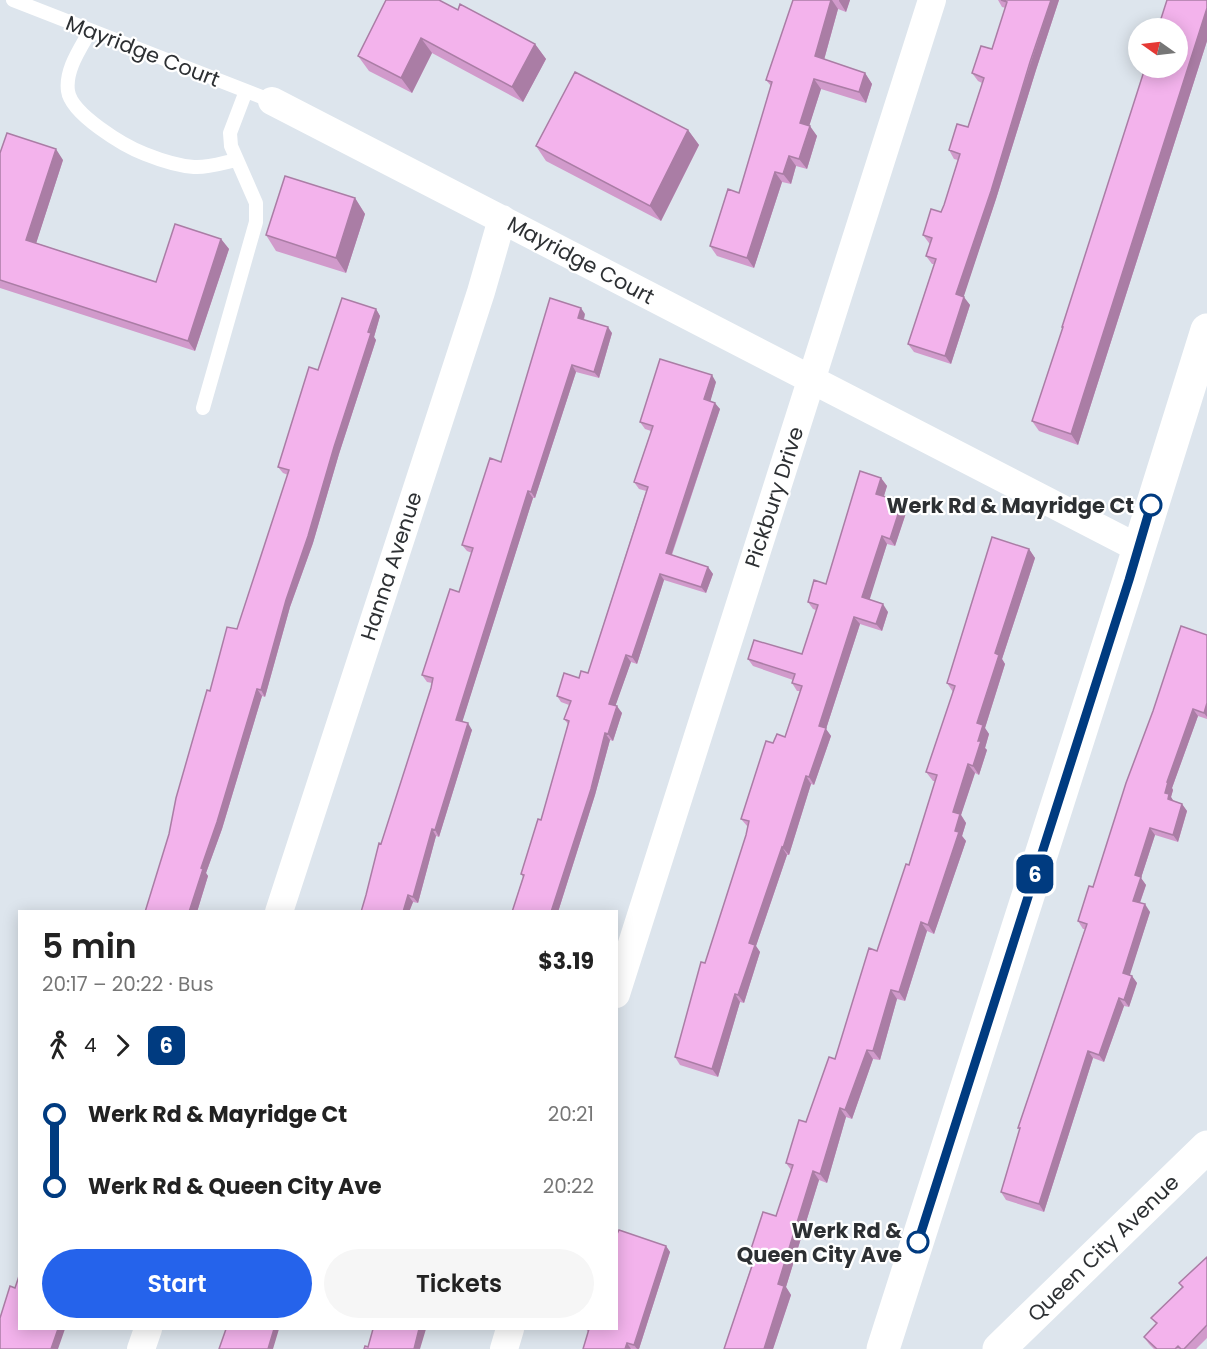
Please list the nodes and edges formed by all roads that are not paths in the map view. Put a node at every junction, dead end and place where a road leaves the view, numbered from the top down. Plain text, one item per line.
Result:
1 (13, 0) edge
2 (932, 0) edge
3 (90, 31) junction
4 (246, 91) junction
5 (272, 101) joint
6 (236, 160) junction
7 (502, 219) junction
8 (1207, 330) edge
9 (811, 380) junction
10 (203, 408) dead end
11 (1138, 548) junction
12 (280, 910) edge
13 (618, 988) edge
14 (1207, 1147) edge
15 (148, 1330) edge
16 (510, 1330) edge
17 (141, 1349) edge
18 (504, 1349) edge
19 (883, 1349) edge
20 (999, 1349) edge

1 - 3 lane, Mayridge Court
2 - 9 street, Pickbury Drive
3 - 4 lane, Mayridge Court
3 - 6 lane
4 - 5 lane, Mayridge Court
4 - 6 lane
5 - 7 street, Mayridge Court
6 - 10 lane
7 - 9 street, Mayridge Court
7 - 12 street, Hanna Avenue
8 - 11 street
9 - 11 street, Mayridge Court
9 - 13 street, Pickbury Drive
11 - 19 street
14 - 20 street, Queen City Avenue
15 - 17 street
16 - 18 street

